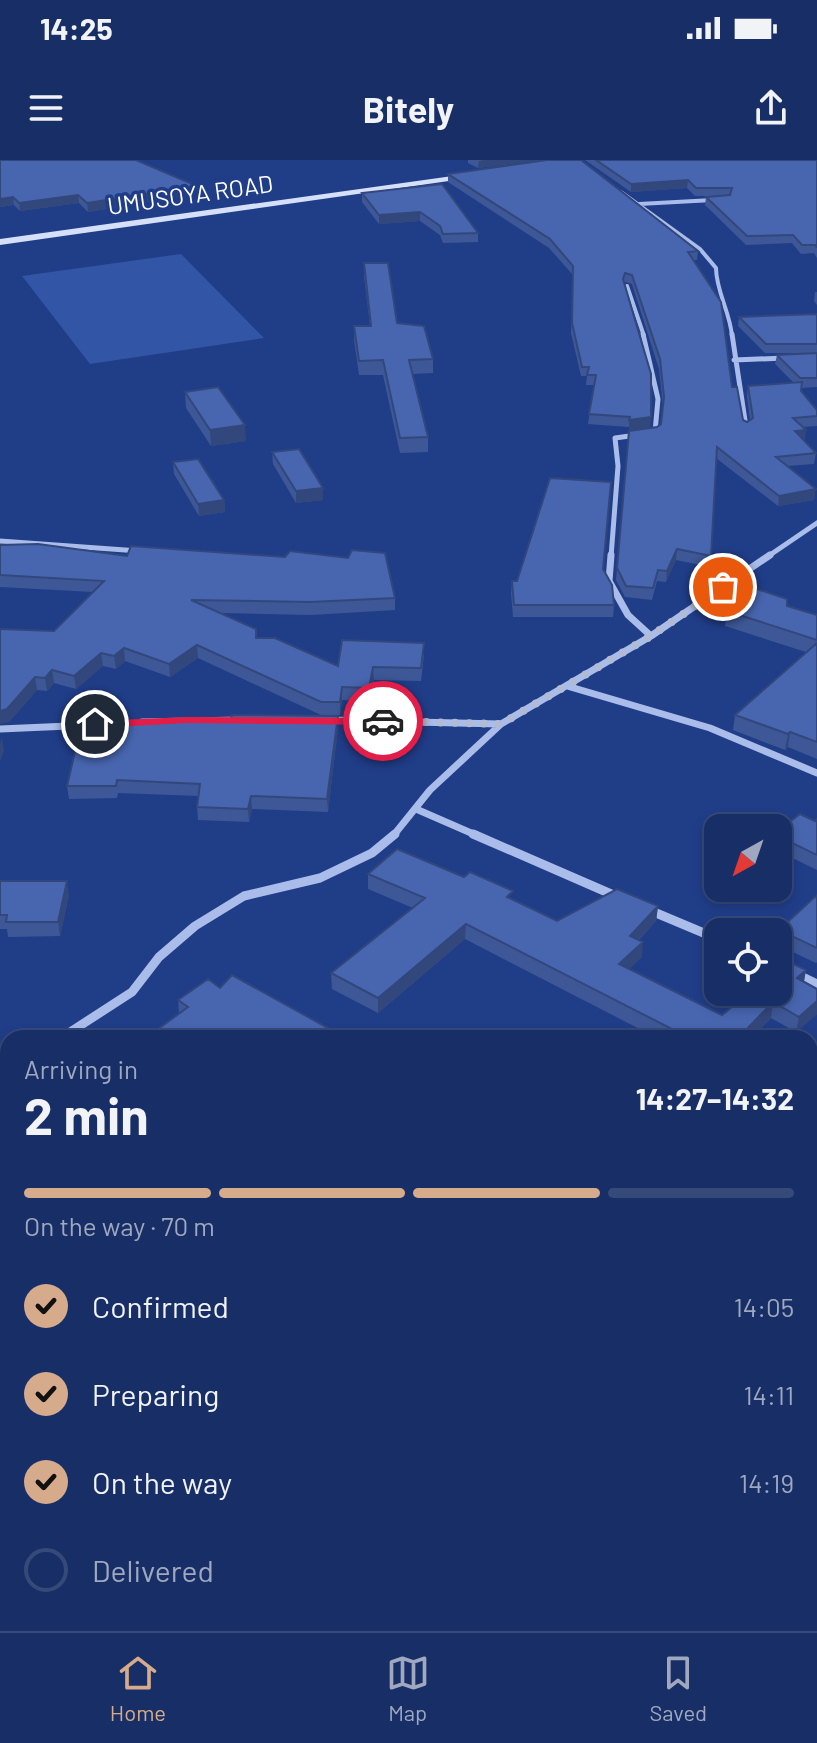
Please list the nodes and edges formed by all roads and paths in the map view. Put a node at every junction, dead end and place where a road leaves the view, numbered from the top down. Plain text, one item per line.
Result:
1 (483, 174) edge
2 (614, 187) edge
3 (716, 200) edge
4 (638, 204) junction
5 (0, 242) edge
6 (627, 286) edge
7 (789, 358) edge
8 (734, 360) junction
9 (746, 427) edge
10 (817, 523) edge
11 (0, 541) edge
12 (146, 551) edge
13 (651, 636) junction
14 (567, 686) junction
15 (250, 720) edge
16 (314, 720) edge
17 (125, 723) edge
18 (95, 724) edge
19 (501, 724) junction
20 (0, 729) edge
21 (817, 773) edge
22 (416, 809) junction
23 (623, 899) edge
24 (637, 905) edge
25 (704, 933) edge
26 (792, 972) edge
27 (817, 984) edge
28 (73, 1030) edge

1 - 5 main road, UMUSOYA ROAD
2 - 4 street
3 - 4 street
4 - 8 street
6 - 13 street
7 - 8 street
8 - 9 street
10 - 13 street
11 - 12 street
13 - 14 street
14 - 19 street
14 - 21 street
15 - 17 street
16 - 19 street
18 - 20 street
19 - 22 street
22 - 23 street
22 - 28 street
24 - 25 street
26 - 27 street

